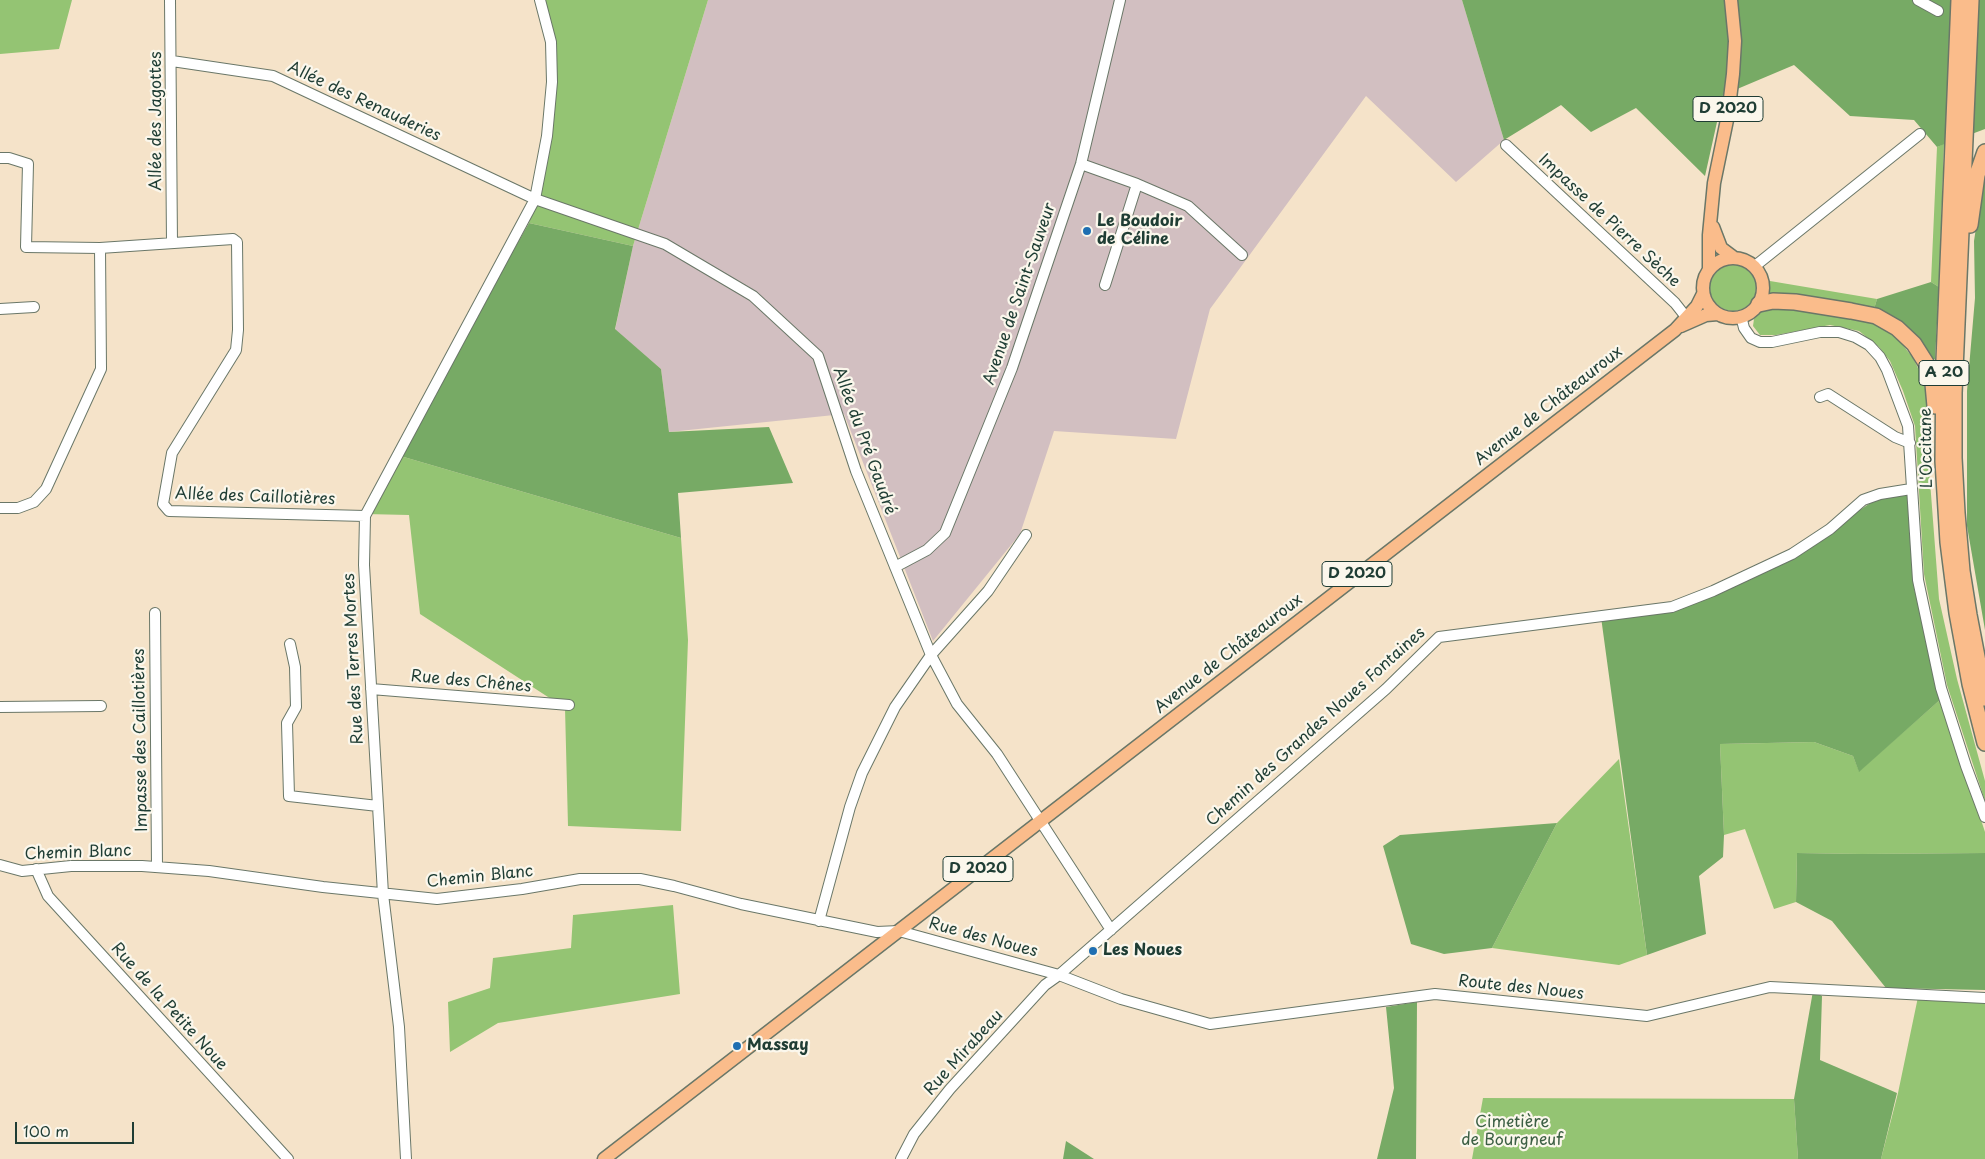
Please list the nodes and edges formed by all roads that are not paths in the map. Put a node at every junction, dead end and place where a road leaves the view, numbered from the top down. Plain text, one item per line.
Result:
1 (170, 0) edge
2 (540, 0) edge
3 (1120, 0) edge
4 (1731, 0) edge
5 (1918, 0) edge
6 (1959, 0) edge
7 (1971, 0) edge
8 (1938, 11) dead end
9 (172, 61) junction
10 (1920, 134) dead end
11 (1506, 145) dead end
12 (1985, 152) edge
13 (0, 158) edge
14 (1081, 164) junction
15 (1138, 184) junction
16 (536, 199) junction
17 (1711, 217) junction
18 (172, 242) junction
19 (100, 248) junction
20 (1242, 255) dead end
21 (1733, 258) junction
22 (1755, 266) junction
23 (1710, 268) junction
24 (1959, 280) junction
25 (1105, 285) dead end
26 (1703, 294) junction
27 (1759, 304) junction
28 (34, 307) dead end
29 (0, 309) edge
30 (1718, 314) junction
31 (1741, 316) junction
32 (1688, 320) junction
33 (1820, 397) dead end
34 (1910, 443) junction
35 (1943, 461) junction
36 (1911, 489) junction
37 (0, 508) edge
38 (365, 516) junction
39 (1026, 535) dead end
40 (895, 567) junction
41 (155, 613) dead end
42 (290, 644) dead end
43 (931, 655) junction
44 (371, 689) junction
45 (1985, 698) edge
46 (569, 705) dead end
47 (101, 706) dead end
48 (0, 707) edge
49 (1985, 743) edge
50 (378, 806) junction
51 (1985, 817) edge
52 (1041, 820) junction
53 (0, 865) edge
54 (157, 867) junction
55 (36, 869) junction
56 (383, 894) junction
57 (819, 921) junction
58 (1110, 930) junction
59 (898, 931) junction
60 (1059, 975) junction
61 (1985, 998) edge
62 (288, 1159) edge
63 (406, 1159) edge
64 (604, 1159) edge
65 (901, 1159) edge

1 - 9 street, Allée des Jagottes
2 - 16 street, Rue des Terres Mortes
3 - 14 street, Avenue de Saint-Sauveur
4 - 17 main road, D 2020
5 - 8 street
6 - 35 highway, L'Occitane / A 20
7 - 24 highway, L'Occitane / A 20
9 - 16 street, Allée des Renauderies
9 - 18 street, Allée des Jagottes
10 - 22 street
11 - 32 street, Impasse de Pierre Sèche
12 - 24 highway
13 - 19 street
14 - 15 street
14 - 40 street, Avenue de Saint-Sauveur
15 - 20 street
15 - 25 street
16 - 38 street, Rue des Terres Mortes
16 - 40 street, Allée du Pré Gaudré
17 - 21 main road, D 2020
17 - 23 main road, D 2020
18 - 19 street
18 - 38 street, Allée des Caillotières
19 - 37 street
21 - 22 main road
21 - 23 main road
22 - 27 main road
23 - 26 main road
24 - 45 highway, L'Occitane / A 20
26 - 30 main road
26 - 32 main road, D 2020
27 - 31 main road
27 - 35 highway
28 - 29 street
30 - 31 main road
30 - 32 main road, D 2020
31 - 34 street
32 - 52 main road, Avenue de Châteauroux / D 2020
33 - 34 street
34 - 36 street
35 - 49 highway, L'Occitane / A 20
36 - 51 street
36 - 58 street, Chemin des Grandes Noues Fontaines
38 - 44 street, Rue des Terres Mortes
39 - 43 street
40 - 43 street, Allée du Pré Gaudré
41 - 54 street, Impasse des Caillotières
42 - 50 street
43 - 52 street, Allée du Pré Gaudré
43 - 57 street
44 - 46 street, Rue des Chênes
44 - 50 street, Rue des Terres Mortes
47 - 48 street
50 - 56 street, Rue des Terres Mortes
52 - 58 street, Allée du Pré Gaudré
52 - 59 main road, Avenue de Châteauroux / D 2020
53 - 55 street, Chemin Blanc
54 - 55 street, Chemin Blanc
54 - 56 street, Chemin Blanc
55 - 62 street, Rue de la Petite Noue
56 - 57 street, Chemin Blanc
56 - 63 street, Rue des Terres Mortes
57 - 59 street, Chemin Blanc
58 - 60 street, Chemin des Grandes Noues Fontaines
59 - 60 street, Rue des Noues
59 - 64 main road, D 2020
60 - 61 street, Route des Noues
60 - 65 street, Rue Mirabeau

